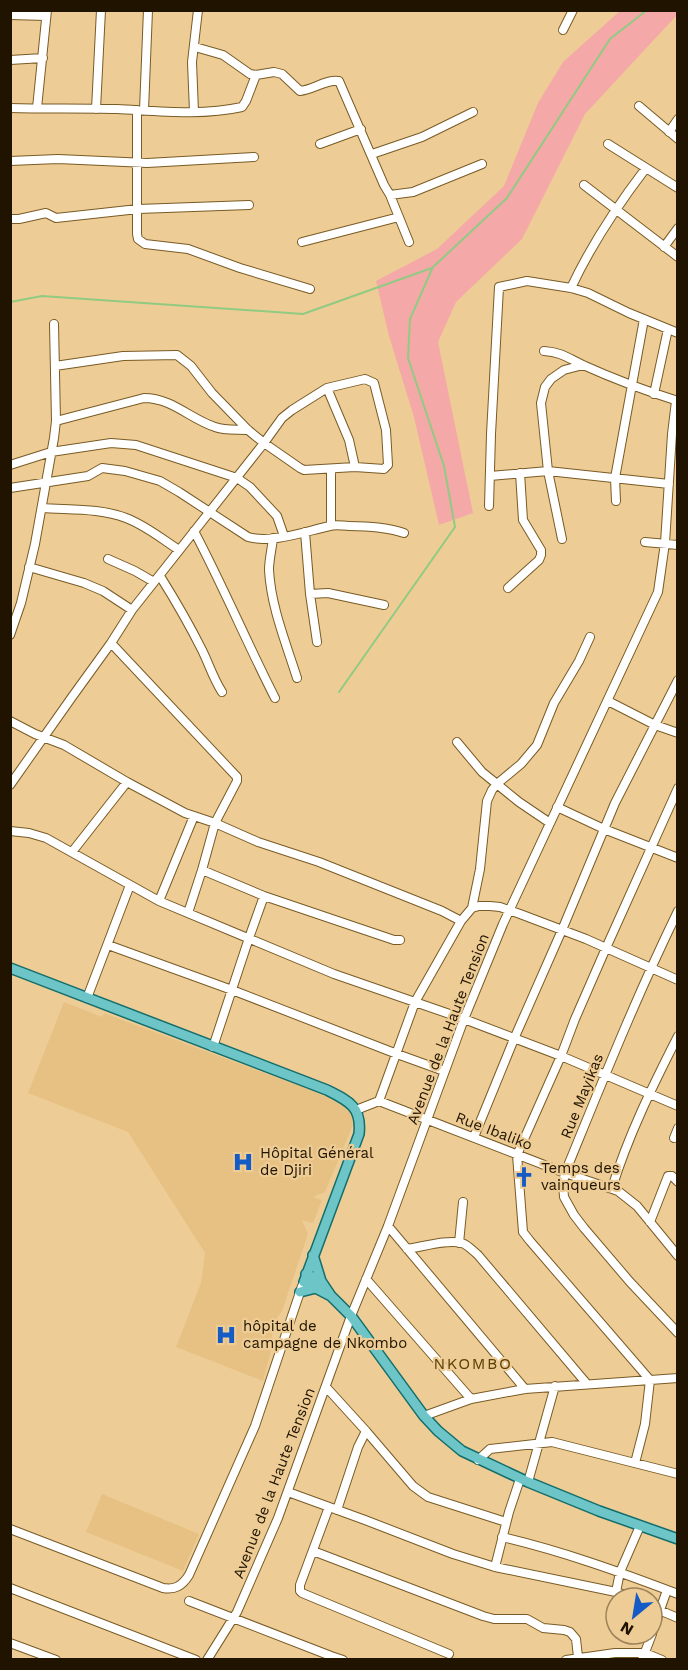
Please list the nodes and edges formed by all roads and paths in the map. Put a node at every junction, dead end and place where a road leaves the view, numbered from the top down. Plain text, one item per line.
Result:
1 (101, 10) edge
2 (148, 10) edge
3 (198, 10) edge
4 (573, 10) edge
5 (46, 13) edge
6 (10, 15) edge
7 (563, 30) dead end
8 (195, 47) junction
9 (43, 58) junction
10 (10, 60) edge
11 (256, 75) junction
12 (639, 106) dead end
13 (10, 108) edge
14 (38, 108) junction
15 (96, 108) junction
16 (141, 110) junction
17 (194, 112) junction
18 (473, 112) dead end
19 (678, 119) edge
20 (361, 129) junction
21 (669, 132) junction
22 (678, 139) edge
23 (320, 144) dead end
24 (608, 144) dead end
25 (372, 154) junction
26 (254, 157) dead end
27 (10, 161) edge
28 (138, 163) junction
29 (482, 164) dead end
30 (646, 168) junction
31 (584, 185) dead end
32 (678, 188) edge
33 (390, 195) junction
34 (249, 205) dead end
35 (138, 209) junction
36 (615, 209) junction
37 (399, 218) junction
38 (10, 219) edge
39 (678, 228) edge
40 (302, 242) dead end
41 (409, 242) dead end
42 (664, 247) junction
43 (678, 257) edge
44 (571, 288) junction
45 (310, 289) dead end
46 (644, 319) junction
47 (54, 324) dead end
48 (668, 329) junction
49 (678, 333) edge
50 (544, 351) dead end
51 (583, 365) junction
52 (55, 366) junction
53 (631, 384) junction
54 (327, 388) junction
55 (654, 394) junction
56 (677, 401) edge
57 (56, 421) junction
58 (248, 430) junction
59 (264, 443) junction
60 (51, 452) junction
61 (10, 465) edge
62 (355, 467) junction
63 (331, 469) junction
64 (548, 471) junction
65 (520, 473) junction
66 (489, 476) junction
67 (237, 478) junction
68 (615, 478) junction
69 (45, 483) junction
70 (668, 486) junction
71 (10, 488) edge
72 (678, 490) edge
73 (616, 501) dead end
74 (489, 506) dead end
75 (42, 508) junction
76 (209, 513) junction
77 (331, 525) junction
78 (194, 531) junction
79 (305, 532) junction
80 (404, 533) dead end
81 (284, 536) junction
82 (273, 538) junction
83 (562, 540) dead end
84 (645, 542) dead end
85 (665, 543) junction
86 (678, 545) edge
87 (179, 550) junction
88 (108, 559) dead end
89 (29, 567) junction
90 (157, 579) junction
91 (508, 588) dead end
92 (310, 594) junction
93 (384, 605) dead end
94 (132, 610) junction
95 (10, 636) edge
96 (590, 637) dead end
97 (317, 642) dead end
98 (111, 644) junction
99 (297, 678) dead end
100 (678, 680) edge
101 (222, 692) dead end
102 (275, 698) dead end
103 (608, 701) junction
104 (10, 721) edge
105 (655, 725) junction
106 (678, 733) edge
107 (44, 737) junction
108 (457, 742) dead end
109 (128, 782) junction
110 (498, 783) junction
111 (10, 785) edge
112 (678, 788) edge
113 (557, 807) junction
114 (194, 816) junction
115 (550, 823) junction
116 (215, 824) junction
117 (604, 829) junction
118 (10, 831) edge
119 (652, 847) junction
120 (72, 852) junction
121 (678, 858) edge
122 (202, 870) junction
123 (130, 885) junction
124 (264, 896) junction
125 (159, 901) junction
126 (472, 908) junction
127 (510, 910) junction
128 (678, 911) edge
129 (188, 913) junction
130 (461, 921) junction
131 (562, 930) junction
132 (249, 938) junction
133 (400, 940) dead end
134 (108, 945) junction
135 (606, 948) junction
136 (10, 968) edge
137 (650, 968) junction
138 (678, 980) edge
139 (232, 990) junction
140 (87, 998) junction
141 (415, 1002) junction
142 (464, 1019) junction
143 (678, 1036) edge
144 (514, 1039) junction
145 (213, 1047) junction
146 (397, 1054) junction
147 (561, 1056) junction
148 (444, 1071) junction
149 (605, 1074) junction
150 (649, 1093) junction
151 (379, 1101) junction
152 (678, 1106) edge
153 (356, 1110) junction
154 (427, 1120) junction
155 (678, 1128) edge
156 (474, 1137) junction
157 (674, 1138) dead end
158 (517, 1155) junction
159 (566, 1173) junction
160 (678, 1182) edge
161 (612, 1188) junction
162 (463, 1202) dead end
163 (650, 1222) junction
164 (388, 1226) junction
165 (459, 1243) junction
166 (407, 1249) junction
167 (313, 1255) junction
168 (678, 1256) edge
169 (305, 1278) junction
170 (366, 1279) junction
171 (319, 1285) junction
172 (300, 1292) junction
173 (351, 1316) junction
174 (678, 1332) edge
175 (678, 1378) edge
176 (650, 1380) junction
177 (587, 1384) junction
178 (555, 1386) junction
179 (326, 1387) junction
180 (525, 1389) junction
181 (471, 1399) junction
182 (424, 1416) junction
183 (366, 1431) junction
184 (539, 1442) junction
185 (478, 1460) junction
186 (635, 1463) junction
187 (678, 1474) edge
188 (524, 1481) junction
189 (288, 1492) junction
190 (333, 1508) junction
191 (506, 1522) junction
192 (640, 1526) junction
193 (10, 1529) edge
194 (502, 1537) junction
195 (678, 1539) edge
196 (313, 1551) junction
197 (495, 1567) junction
198 (620, 1572) junction
199 (617, 1586) edge
200 (10, 1588) edge
201 (604, 1590) edge
202 (667, 1590) junction
203 (678, 1594) edge
204 (664, 1595) edge
205 (189, 1601) dead end
206 (664, 1612) edge
207 (234, 1618) junction
208 (678, 1618) edge
209 (10, 1643) edge
210 (449, 1654) dead end
211 (643, 1656) edge
212 (578, 1657) junction
213 (56, 1659) edge
214 (196, 1659) edge
215 (207, 1659) edge
216 (343, 1659) edge
217 (566, 1659) edge
218 (662, 1659) edge

1 - 15 street
2 - 16 street
3 - 8 street
4 - 7 street
5 - 6 street
5 - 9 street
8 - 11 street
8 - 17 street
9 - 10 street
9 - 14 street
11 - 17 street
11 - 20 street
12 - 21 street
13 - 14 street
14 - 15 street
15 - 16 street
16 - 17 street
16 - 28 street
18 - 25 street
19 - 21 street
20 - 23 street
20 - 25 street
21 - 22 street
24 - 30 street
25 - 33 street
26 - 28 street
27 - 28 street
28 - 35 street
29 - 33 street
30 - 32 street
30 - 36 street
31 - 36 street
33 - 37 street
34 - 35 street
35 - 38 street
35 - 45 street
36 - 42 street
36 - 44 street
37 - 40 street
37 - 41 street
39 - 42 street
42 - 43 street
44 - 46 street
44 - 66 street
46 - 48 street
46 - 53 street
47 - 52 street
48 - 49 street
48 - 55 street
50 - 51 street
51 - 53 street
51 - 64 street
52 - 57 street
52 - 58 street
53 - 55 street
53 - 68 street
54 - 59 street
54 - 62 street
54 - 62 street
55 - 56 street
56 - 70 street, Avenue de la Haute Tension
57 - 58 street
57 - 60 street
58 - 59 street
59 - 63 street
59 - 67 street
60 - 61 street
60 - 67 street
60 - 69 street
62 - 63 street
63 - 77 street
64 - 65 street
64 - 68 street
64 - 83 street
65 - 66 street
65 - 91 street
66 - 74 street
67 - 76 street
67 - 81 street
68 - 70 street
68 - 73 street
69 - 71 street
69 - 75 street
69 - 76 street
70 - 72 street
70 - 85 street, Avenue de la Haute Tension
75 - 87 street
75 - 89 street
76 - 78 street
76 - 82 street
77 - 79 street
77 - 80 street
78 - 87 street
78 - 102 street
79 - 81 street
79 - 92 street
81 - 82 street
82 - 99 street
84 - 85 street
85 - 86 street
85 - 103 street, Avenue de la Haute Tension
87 - 90 street
88 - 90 street
89 - 94 street
89 - 95 street
90 - 94 street
90 - 101 street
92 - 93 street
92 - 97 street
94 - 98 street
96 - 110 street
98 - 107 street
98 - 116 street
100 - 105 street
103 - 105 street
103 - 113 street, Avenue de la Haute Tension
104 - 107 street
105 - 106 street
105 - 117 street
107 - 109 street
107 - 111 street
108 - 110 street
109 - 114 street
109 - 120 street
110 - 115 street
110 - 126 street
112 - 119 street
113 - 115 street, Avenue de la Haute Tension
113 - 117 street
114 - 116 street
114 - 125 street
115 - 127 street, Avenue de la Haute Tension
116 - 122 street
116 - 130 street
117 - 119 street
117 - 131 street
118 - 120 street
119 - 121 street
119 - 135 street
120 - 123 street
122 - 124 street
122 - 129 street
123 - 125 street
123 - 134 street
124 - 132 street
124 - 133 street
125 - 129 street
126 - 127 street
126 - 130 street
127 - 131 street
127 - 142 street, Avenue de la Haute Tension
128 - 137 street, Rue Mayikas
129 - 132 street
130 - 141 street
131 - 135 street
131 - 144 street
132 - 139 street
132 - 141 street
134 - 139 street
134 - 140 street
135 - 137 street
135 - 147 street
136 - 140 main road
137 - 138 street
137 - 149 street, Rue Mayikas
139 - 145 street
139 - 146 street
140 - 145 main road
141 - 142 street
141 - 146 street
142 - 144 street
142 - 148 street, Avenue de la Haute Tension
143 - 150 street
144 - 147 street
144 - 156 street
145 - 153 main road
146 - 148 street
146 - 151 street
147 - 149 street
147 - 158 street
148 - 154 street, Avenue de la Haute Tension
149 - 150 street
149 - 159 street, Rue Mayikas
150 - 152 street
150 - 161 street
151 - 153 street
151 - 154 street, Rue Ibaliko
153 - 167 main road
154 - 156 street, Rue Ibaliko
154 - 164 street, Avenue de la Haute Tension
155 - 157 street
156 - 158 street, Rue Ibaliko
158 - 159 street, Rue Ibaliko
158 - 176 street
159 - 161 street, Rue Ibaliko
159 - 174 street, Rue Mayikas
160 - 163 street
161 - 163 street, Rue Ibaliko
162 - 165 street
163 - 168 street, Rue Ibaliko
164 - 166 street
164 - 170 street, Avenue de la Haute Tension
165 - 166 street
165 - 177 street
166 - 180 street
167 - 169 main road
167 - 171 main road
169 - 171 main road
169 - 172 street
170 - 173 street, Avenue de la Haute Tension
170 - 181 street
171 - 172 main road
171 - 173 main road
172 - 193 street
173 - 179 street, Avenue de la Haute Tension
173 - 182 main road
175 - 176 street
176 - 177 street
176 - 186 street
177 - 178 street
178 - 180 street
178 - 184 street
179 - 183 street
179 - 189 street, Avenue de la Haute Tension
180 - 181 street
181 - 182 street
182 - 185 main road
183 - 190 street
183 - 191 street
184 - 185 street
184 - 186 street
184 - 188 street
185 - 188 main road
186 - 187 street
188 - 191 street
188 - 192 main road
189 - 190 street
189 - 207 street, Avenue de la Haute Tension
190 - 196 street
190 - 197 street
191 - 194 street
192 - 195 main road
192 - 198 street
194 - 197 street
194 - 198 street
196 - 210 street
196 - 212 street
197 - 201 street
198 - 199 street
198 - 202 street
200 - 214 street
202 - 203 street
202 - 204 street
205 - 207 street
206 - 208 street
207 - 215 street, Avenue de la Haute Tension
207 - 216 street
209 - 213 street
211 - 212 street
211 - 218 street
212 - 217 street

